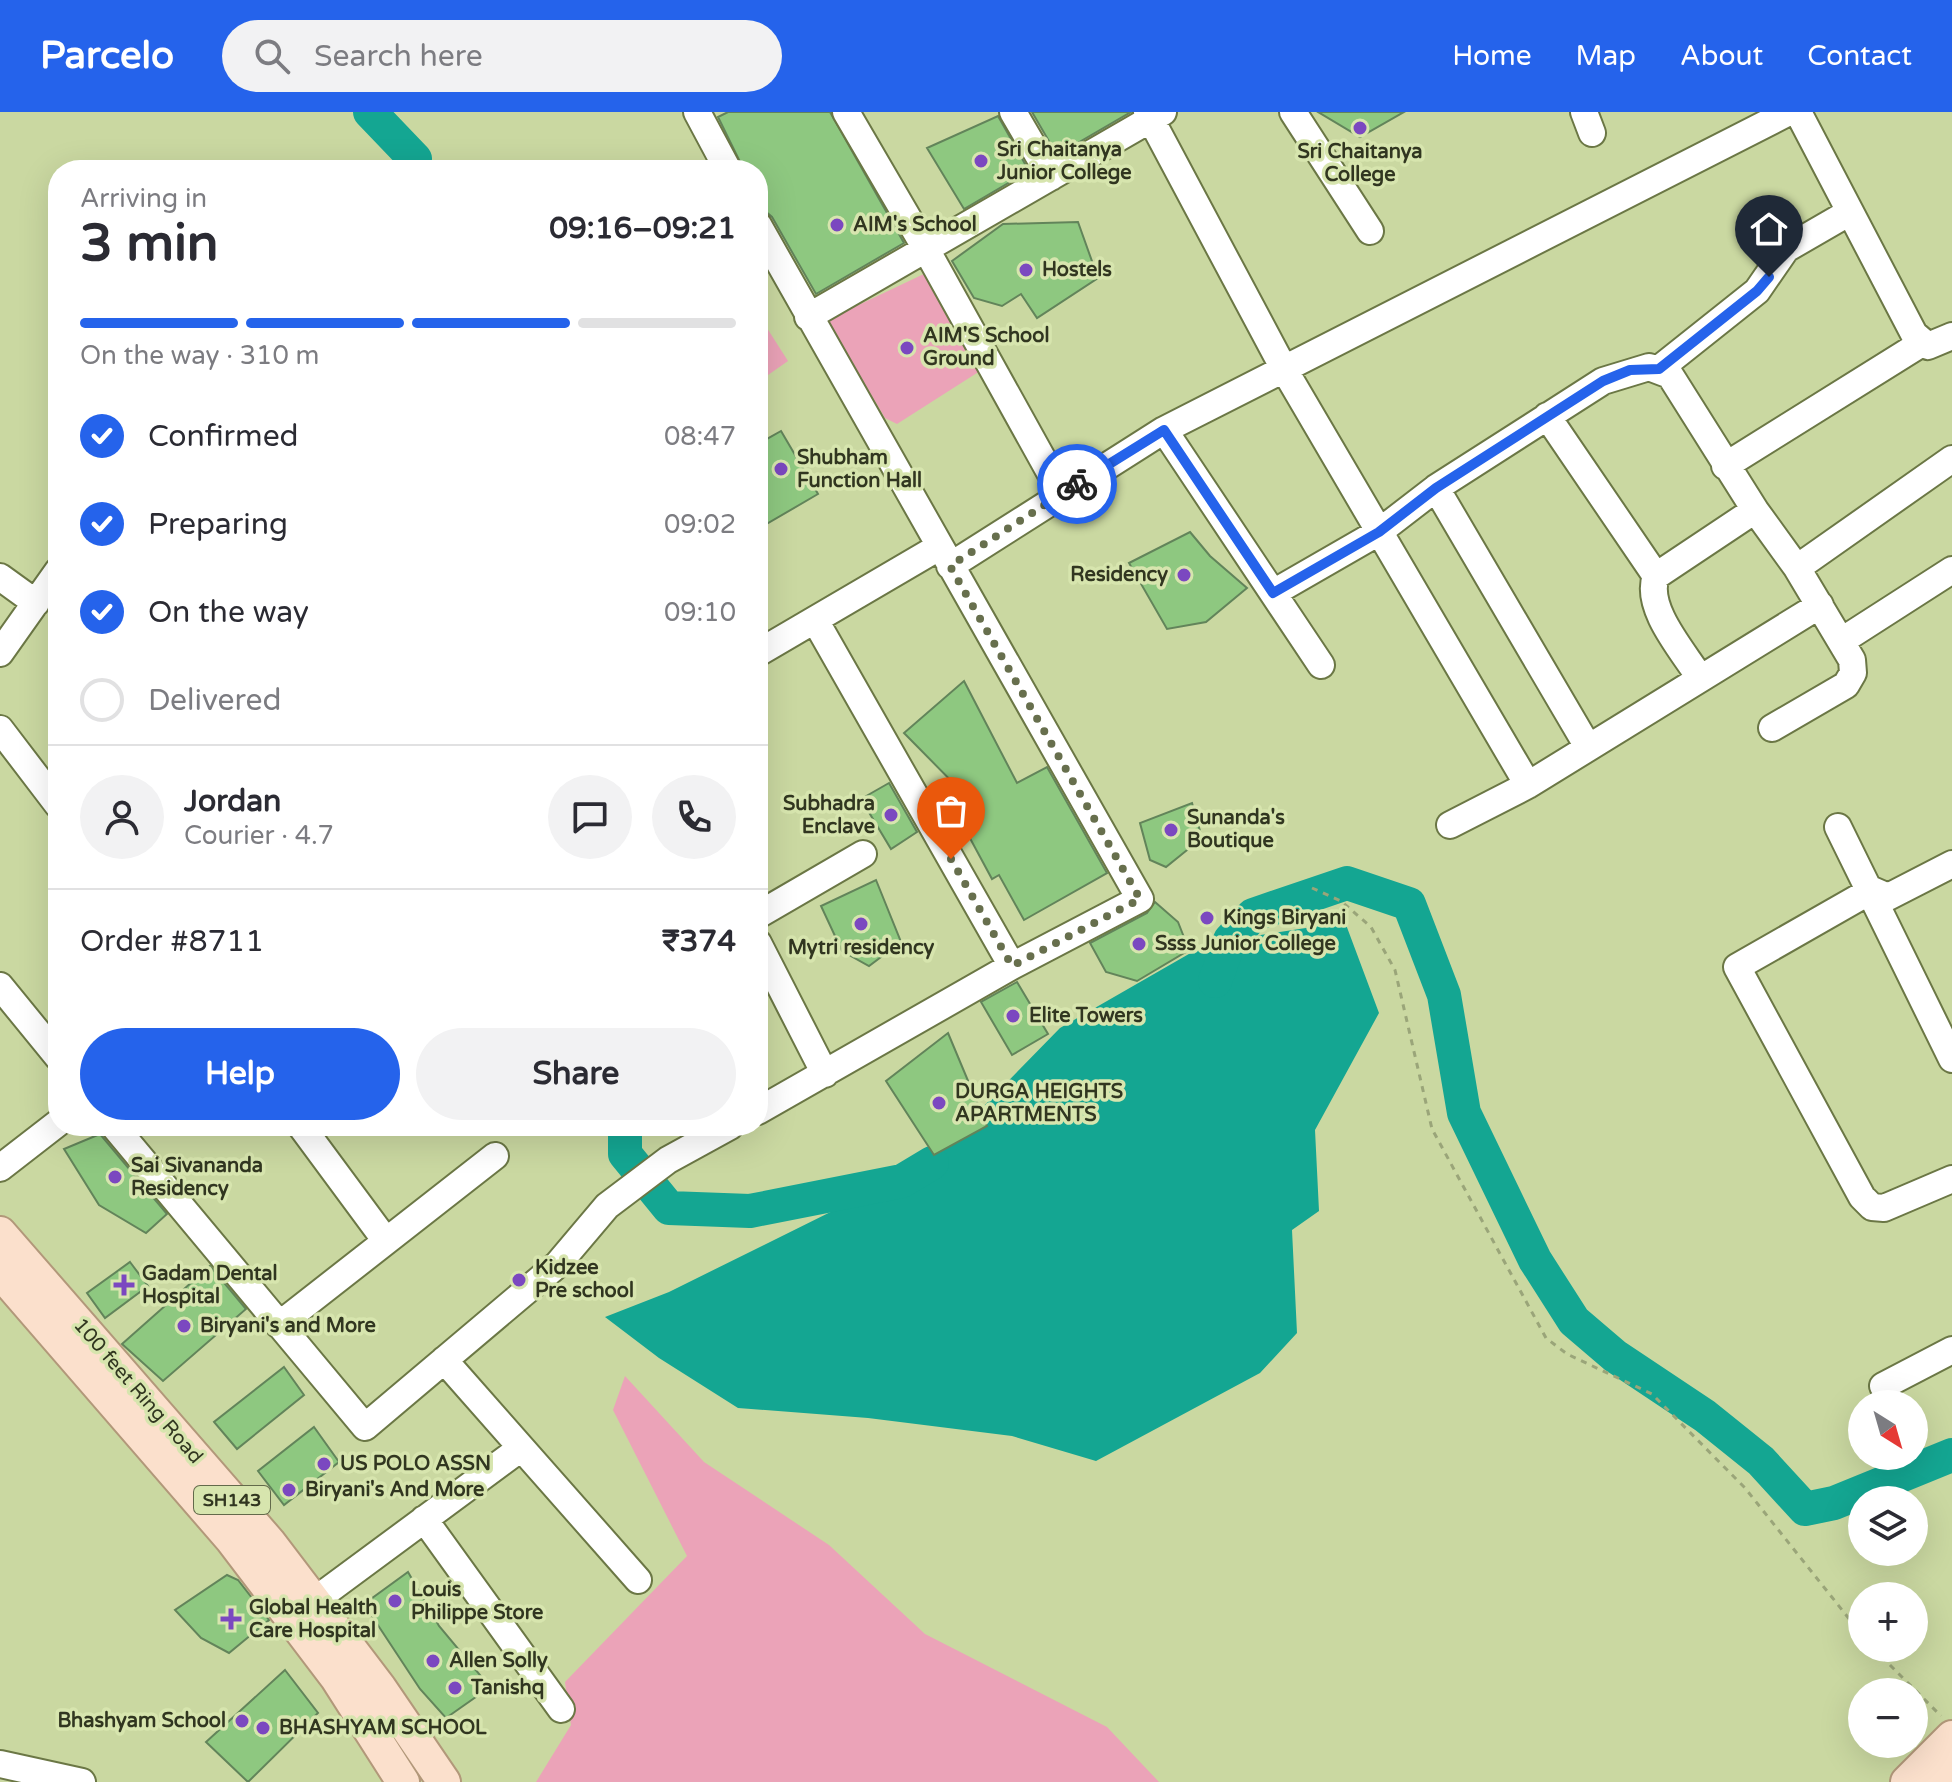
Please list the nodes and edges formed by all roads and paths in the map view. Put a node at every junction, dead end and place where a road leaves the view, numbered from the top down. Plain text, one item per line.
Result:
1 (697, 112) edge
2 (846, 112) edge
3 (1013, 112) edge
4 (1293, 112) edge
5 (1789, 112) edge
6 (1798, 112) edge
7 (1154, 114) edge
8 (723, 160) edge
9 (1051, 177) junction
10 (1850, 212) junction
11 (1370, 231) dead end
12 (768, 243) edge
13 (926, 249) junction
14 (808, 317) junction
15 (1952, 336) edge
16 (1922, 343) junction
17 (1284, 369) junction
18 (1659, 369) junction
19 (1547, 416) junction
20 (1164, 430) junction
21 (1952, 459) edge
22 (1725, 466) junction
23 (1436, 488) junction
24 (1062, 494) junction
25 (1755, 510) junction
26 (1379, 532) junction
27 (944, 556) junction
28 (1797, 568) junction
29 (1952, 570) edge
30 (1656, 576) junction
31 (0, 577) edge
32 (48, 586) edge
33 (1273, 593) junction
34 (36, 603) junction
35 (1820, 605) junction
36 (815, 620) junction
37 (1843, 640) junction
38 (768, 647) edge
39 (0, 653) edge
40 (1321, 665) dead end
41 (1700, 678) junction
42 (1772, 728) dead end
43 (0, 729) edge
44 (1588, 747) junction
45 (1528, 785) junction
46 (48, 792) edge
47 (1450, 825) dead end
48 (1838, 827) dead end
49 (863, 854) dead end
50 (1952, 864) edge
51 (1312, 888) dead end
52 (1872, 890) junction
53 (768, 909) edge
54 (768, 963) edge
55 (1012, 966) junction
56 (0, 986) edge
57 (48, 1045) edge
58 (1952, 1059) edge
59 (825, 1074) junction
60 (768, 1105) edge
61 (48, 1131) edge
62 (122, 1136) edge
63 (308, 1136) edge
64 (712, 1136) edge
65 (495, 1156) dead end
66 (0, 1168) edge
67 (1952, 1179) edge
68 (0, 1233) edge
69 (386, 1241) junction
70 (0, 1272) edge
71 (279, 1325) junction
72 (1952, 1350) edge
73 (444, 1360) junction
74 (1883, 1386) dead end
75 (521, 1448) junction
76 (424, 1519) junction
77 (638, 1580) dead end
78 (302, 1609) junction
79 (1848, 1617) edge
80 (1886, 1662) edge
81 (561, 1709) dead end
82 (1948, 1727) edge
83 (0, 1764) edge
84 (1952, 1770) edge
85 (82, 1782) edge
86 (403, 1782) edge
87 (444, 1782) edge
88 (1907, 1782) edge
89 (1940, 1782) edge

1 - 8 street
2 - 13 street
3 - 9 street
4 - 11 street
5 - 17 street
6 - 10 street
7 - 9 street
7 - 17 street
9 - 13 street
10 - 16 street
10 - 18 street
12 - 14 street
13 - 14 street
13 - 24 street
14 - 27 street
15 - 16 street
16 - 22 street
17 - 20 street
17 - 26 street
18 - 19 street
18 - 22 street
19 - 23 street
19 - 30 street
20 - 24 street
20 - 33 street
21 - 28 street
22 - 25 street
23 - 26 street
23 - 44 street
24 - 27 street
25 - 28 street
25 - 30 street
26 - 33 street
26 - 45 street
27 - 36 street
27 - 55 street
28 - 35 street
29 - 37 street
30 - 41 street
31 - 34 street
32 - 34 street
33 - 40 street
34 - 39 street
35 - 37 street
35 - 41 street
36 - 38 street
36 - 55 street
37 - 42 street
41 - 44 street
43 - 46 street
44 - 45 street
45 - 47 street
48 - 52 street
49 - 53 street
50 - 52 street
51 - 79 path
52 - 58 street
52 - 67 street
54 - 59 street
55 - 59 street
56 - 57 street
59 - 60 street
61 - 66 street
62 - 71 street
63 - 69 street
64 - 73 street
65 - 69 street
68 - 78 main road, 100 feet Ring Road / SH143
69 - 71 street
70 - 78 main road, 100 feet Ring Road / SH143
71 - 73 street
72 - 74 street
73 - 75 street
75 - 76 street
75 - 77 street
76 - 78 street
76 - 81 street
78 - 86 main road, 100 feet Ring Road / SH143
78 - 87 main road, 100 feet Ring Road / SH143
80 - 82 path
82 - 88 main road
83 - 85 street
84 - 89 main road

